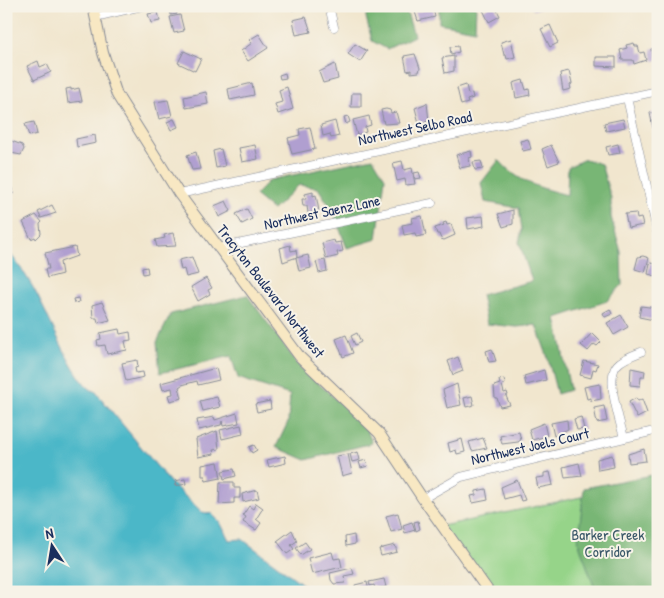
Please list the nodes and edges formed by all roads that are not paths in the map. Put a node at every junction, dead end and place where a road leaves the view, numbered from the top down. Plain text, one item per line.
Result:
1 (142, 6) edge
2 (329, 6) edge
3 (94, 11) edge
4 (334, 27) dead end
5 (658, 92) edge
6 (627, 98) junction
7 (179, 194) junction
8 (432, 203) dead end
9 (658, 235) edge
10 (218, 248) junction
11 (641, 352) dead end
12 (650, 432) dead end
13 (624, 438) junction
14 (422, 499) junction
15 (489, 592) edge

1 - 3 street
2 - 4 street
3 - 7 main road, Tracyton Boulevard Northwest
5 - 6 street, Northwest Selbo Road
6 - 7 street, Northwest Selbo Road
6 - 9 street
7 - 10 main road, Tracyton Boulevard Northwest
8 - 10 street, Northwest Saenz Lane
10 - 14 main road, Tracyton Boulevard Northwest
11 - 13 street
12 - 13 street, Northwest Joels Court
13 - 14 street, Northwest Joels Court
14 - 15 main road, Tracyton Boulevard Northwest

